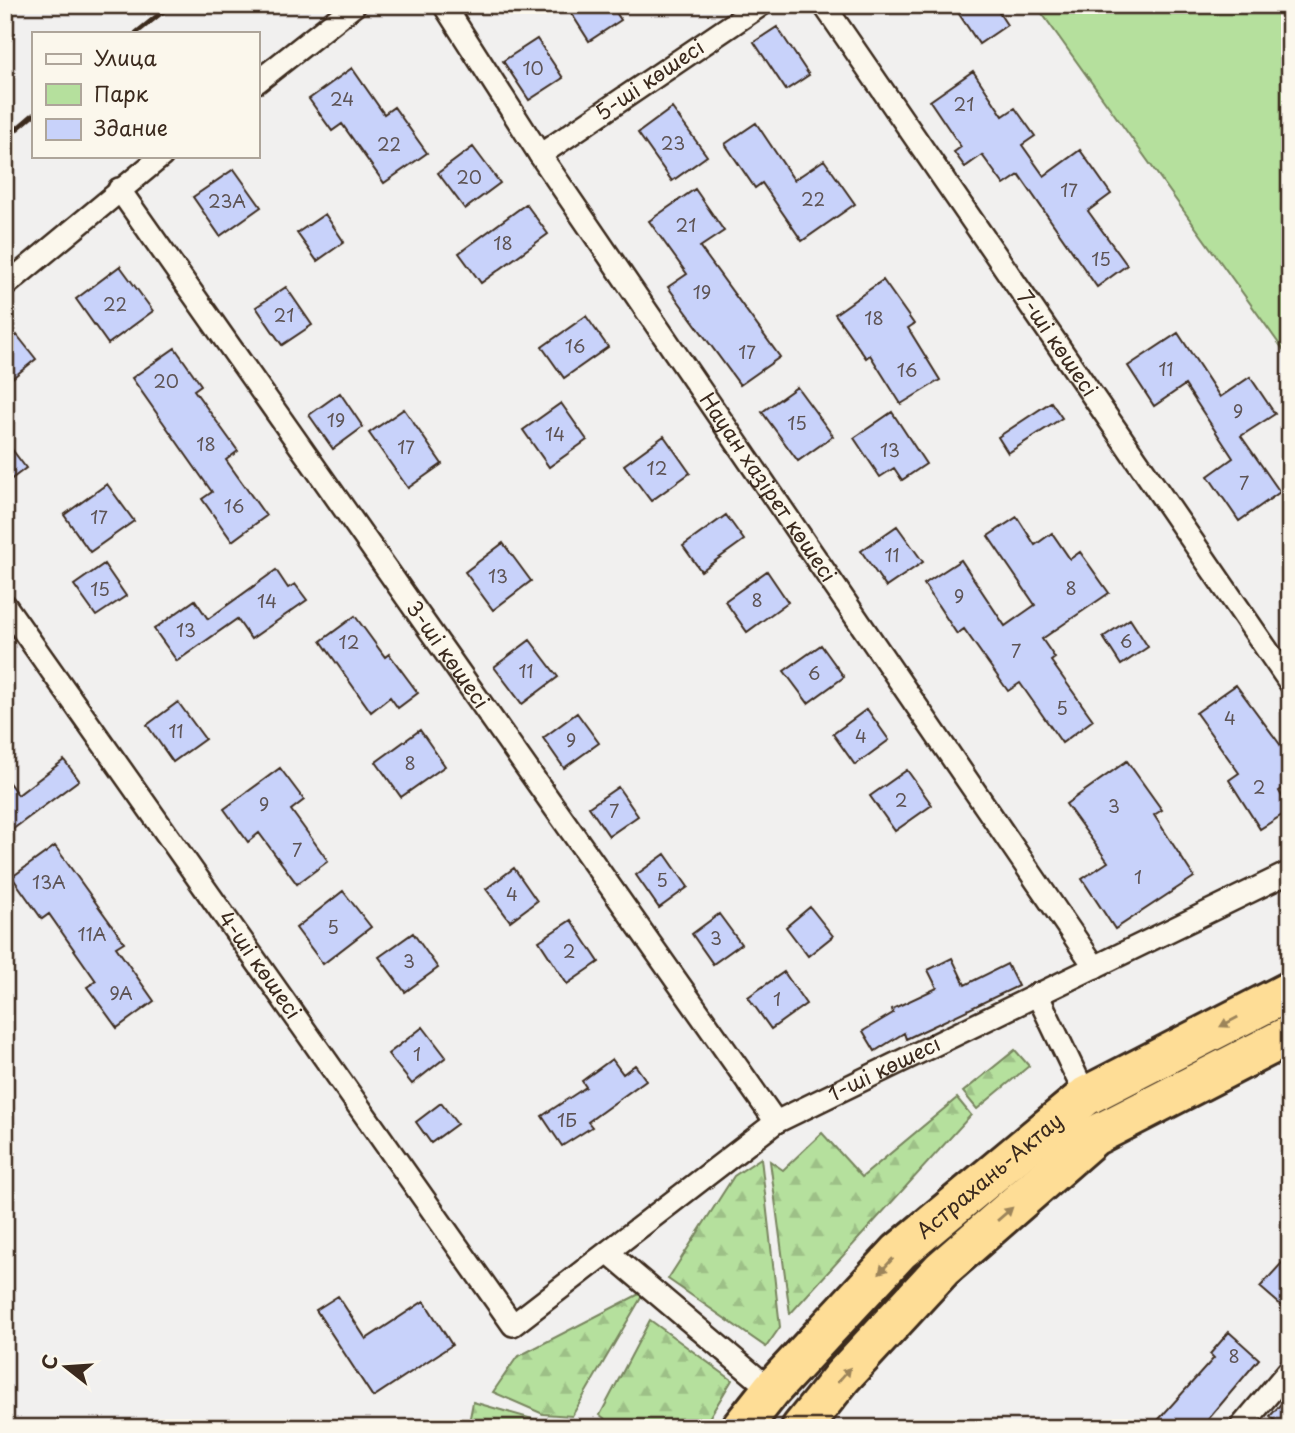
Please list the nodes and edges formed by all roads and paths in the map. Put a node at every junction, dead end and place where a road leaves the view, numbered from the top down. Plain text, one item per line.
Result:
1 (355, 5) edge
2 (444, 5) edge
3 (761, 5) edge
4 (824, 5) edge
5 (259, 80) edge
6 (540, 155) junction
7 (159, 158) edge
8 (119, 189) junction
9 (5, 286) edge
10 (5, 605) edge
11 (1290, 683) edge
12 (1290, 872) edge
13 (1095, 967) junction
14 (1290, 991) edge
15 (1037, 994) junction
16 (1290, 1035) edge
17 (1086, 1096) junction
18 (775, 1122) junction
19 (609, 1253) junction
20 (513, 1325) joint
21 (1290, 1369) edge
22 (771, 1390) junction
23 (741, 1428) edge
24 (801, 1428) edge
25 (1240, 1428) edge

1 - 5 street
2 - 6 street, Науан хазірет көшесі
3 - 6 street, 5-шi көшесі
4 - 11 street, 7-шi көшесі
6 - 13 street, Науан хазірет көшесі
7 - 8 street
8 - 9 street
8 - 18 street, 3-шi көшесі
10 - 20 street, 4-шi көшесі
12 - 13 street, 1-шi көшесі
13 - 15 street, 1-шi көшесі
14 -> 17 highway, Астрахань-Актау
15 - 17 street
15 - 18 street, 1-шi көшесі
24 -> 16 highway
17 -> 22 highway, Астрахань-Актау
18 - 19 street, 1-шi көшесі
19 - 20 street, 1-шi көшесі
19 - 22 street
21 - 25 street
22 - 23 highway, Астрахань-Актау

